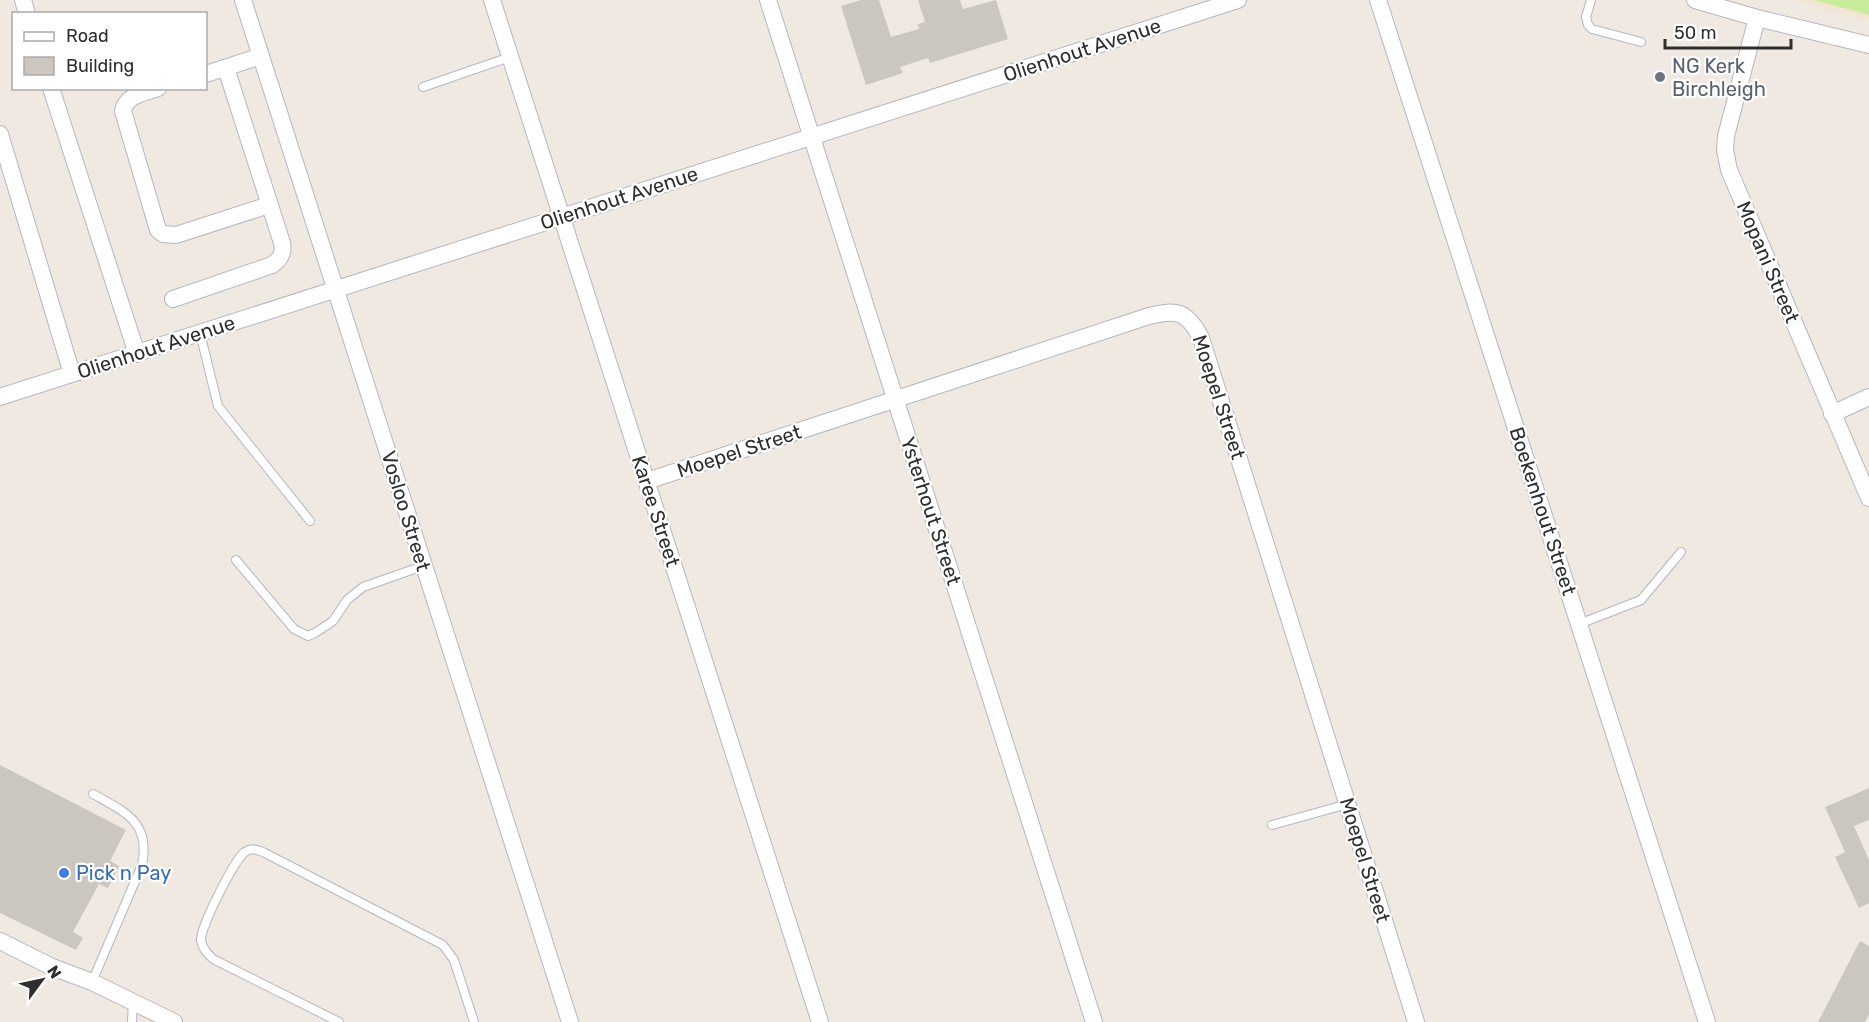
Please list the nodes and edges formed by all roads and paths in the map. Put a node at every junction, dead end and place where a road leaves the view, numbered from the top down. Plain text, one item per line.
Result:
1 (243, 0) edge
2 (492, 0) edge
3 (768, 0) edge
4 (1238, 0) edge
5 (1378, 0) edge
6 (1591, 0) edge
7 (1695, 0) edge
8 (1757, 18) junction
9 (1641, 42) dead end
10 (1869, 45) edge
11 (261, 56) junction
12 (510, 57) junction
13 (226, 68) junction
14 (207, 74) edge
15 (423, 87) dead end
16 (52, 90) edge
17 (153, 90) edge
18 (0, 134) edge
19 (811, 137) junction
20 (269, 205) junction
21 (562, 217) junction
22 (336, 289) junction
23 (174, 299) dead end
24 (200, 333) junction
25 (136, 354) junction
26 (72, 374) junction
27 (1869, 397) edge
28 (0, 398) edge
29 (895, 399) junction
30 (1832, 414) junction
31 (646, 481) junction
32 (1869, 498) edge
33 (310, 521) dead end
34 (1681, 552) dead end
35 (236, 560) dead end
36 (423, 566) junction
37 (1579, 624) junction
38 (93, 794) dead end
39 (1348, 804) junction
40 (1272, 825) dead end
41 (0, 941) edge
42 (92, 982) junction
43 (133, 1001) junction
44 (132, 1022) edge
45 (174, 1022) edge
46 (339, 1022) edge
47 (474, 1022) edge
48 (570, 1022) edge
49 (820, 1022) edge
50 (1094, 1022) edge
51 (1416, 1022) edge
52 (1707, 1022) edge

1 - 11 street, Vosloo Street
2 - 12 street, Karee Street
3 - 19 street, Ysterhout Street
4 - 19 street, Olienhout Avenue
5 - 37 street, Boekenhout Street
6 - 9 lane
7 - 8 street
8 - 10 street
8 - 30 street, Mopani Street
11 - 13 street
11 - 22 street, Vosloo Street
12 - 15 lane
12 - 21 street, Karee Street
13 - 14 street
13 - 20 street
16 - 25 street
17 - 20 street
18 - 26 street
19 - 21 street, Olienhout Avenue
19 - 29 street, Ysterhout Street
20 - 23 street
21 - 22 street, Olienhout Avenue
21 - 31 street, Karee Street
22 - 24 street, Olienhout Avenue
22 - 36 street, Vosloo Street
24 - 25 street, Olienhout Avenue
24 - 33 lane
25 - 26 street, Olienhout Avenue
26 - 28 street, Olienhout Avenue
27 - 30 street
29 - 31 street, Moepel Street
29 - 39 street, Moepel Street
29 - 50 street, Ysterhout Street
30 - 32 street, Mopani Street
31 - 49 street, Karee Street
34 - 37 lane
35 - 36 lane
36 - 48 street, Vosloo Street
37 - 52 street, Boekenhout Street
38 - 42 lane
39 - 40 lane
39 - 51 street, Moepel Street
41 - 42 street
42 - 43 street
43 - 44 lane
43 - 45 street
46 - 47 lane

